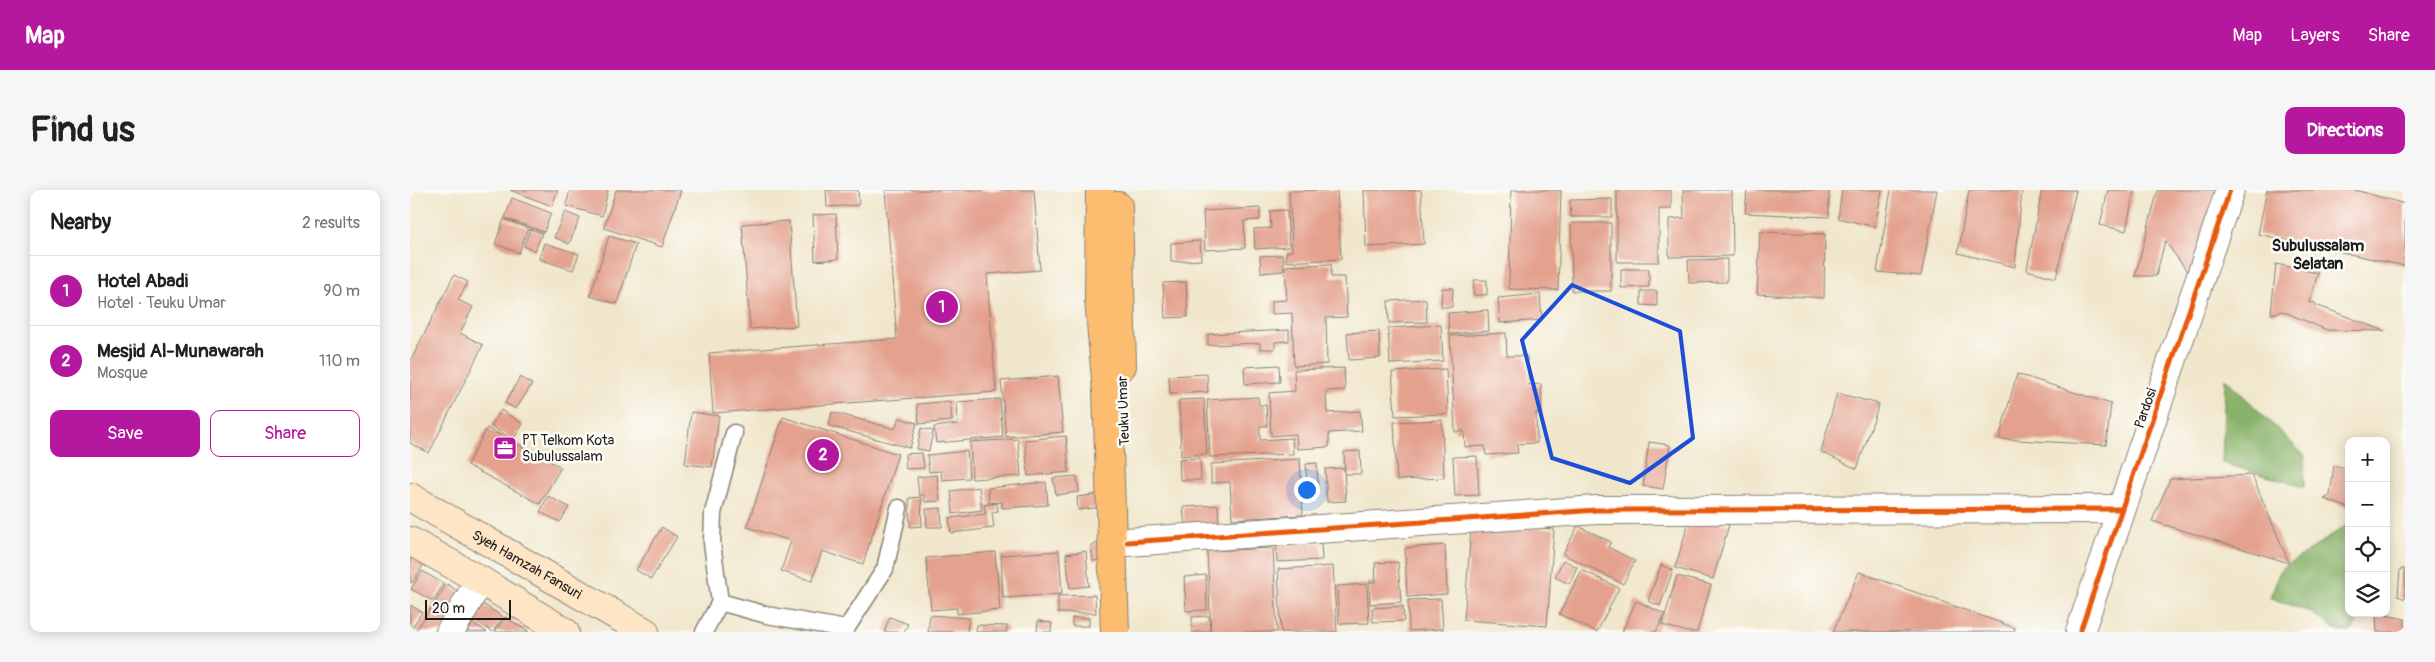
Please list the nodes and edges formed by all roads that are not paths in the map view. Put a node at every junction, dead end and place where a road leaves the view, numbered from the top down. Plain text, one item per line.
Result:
1 (1100, 190) edge
2 (1117, 190) edge
3 (2230, 190) edge
4 (734, 433) dead end
5 (410, 497) edge
6 (899, 508) dead end
7 (2120, 509) junction
8 (410, 541) edge
9 (1127, 542) junction
10 (480, 580) junction
11 (720, 602) junction
12 (845, 631) edge
13 (450, 632) edge
14 (566, 632) edge
15 (645, 632) edge
16 (704, 632) edge
17 (1115, 632) edge
18 (1130, 632) edge
19 (2080, 632) edge

1 - 17 highway
2 - 9 highway, Teuku Umar
3 - 7 street, Pardosi
4 - 11 lane
5 - 15 main road, Syeh Hamzah Fansuri
6 - 12 lane
7 - 9 street
7 - 19 street, Pardosi
8 - 10 main road
9 - 18 highway, Teuku Umar
10 - 13 street
10 - 14 main road
11 - 12 lane
11 - 16 lane

